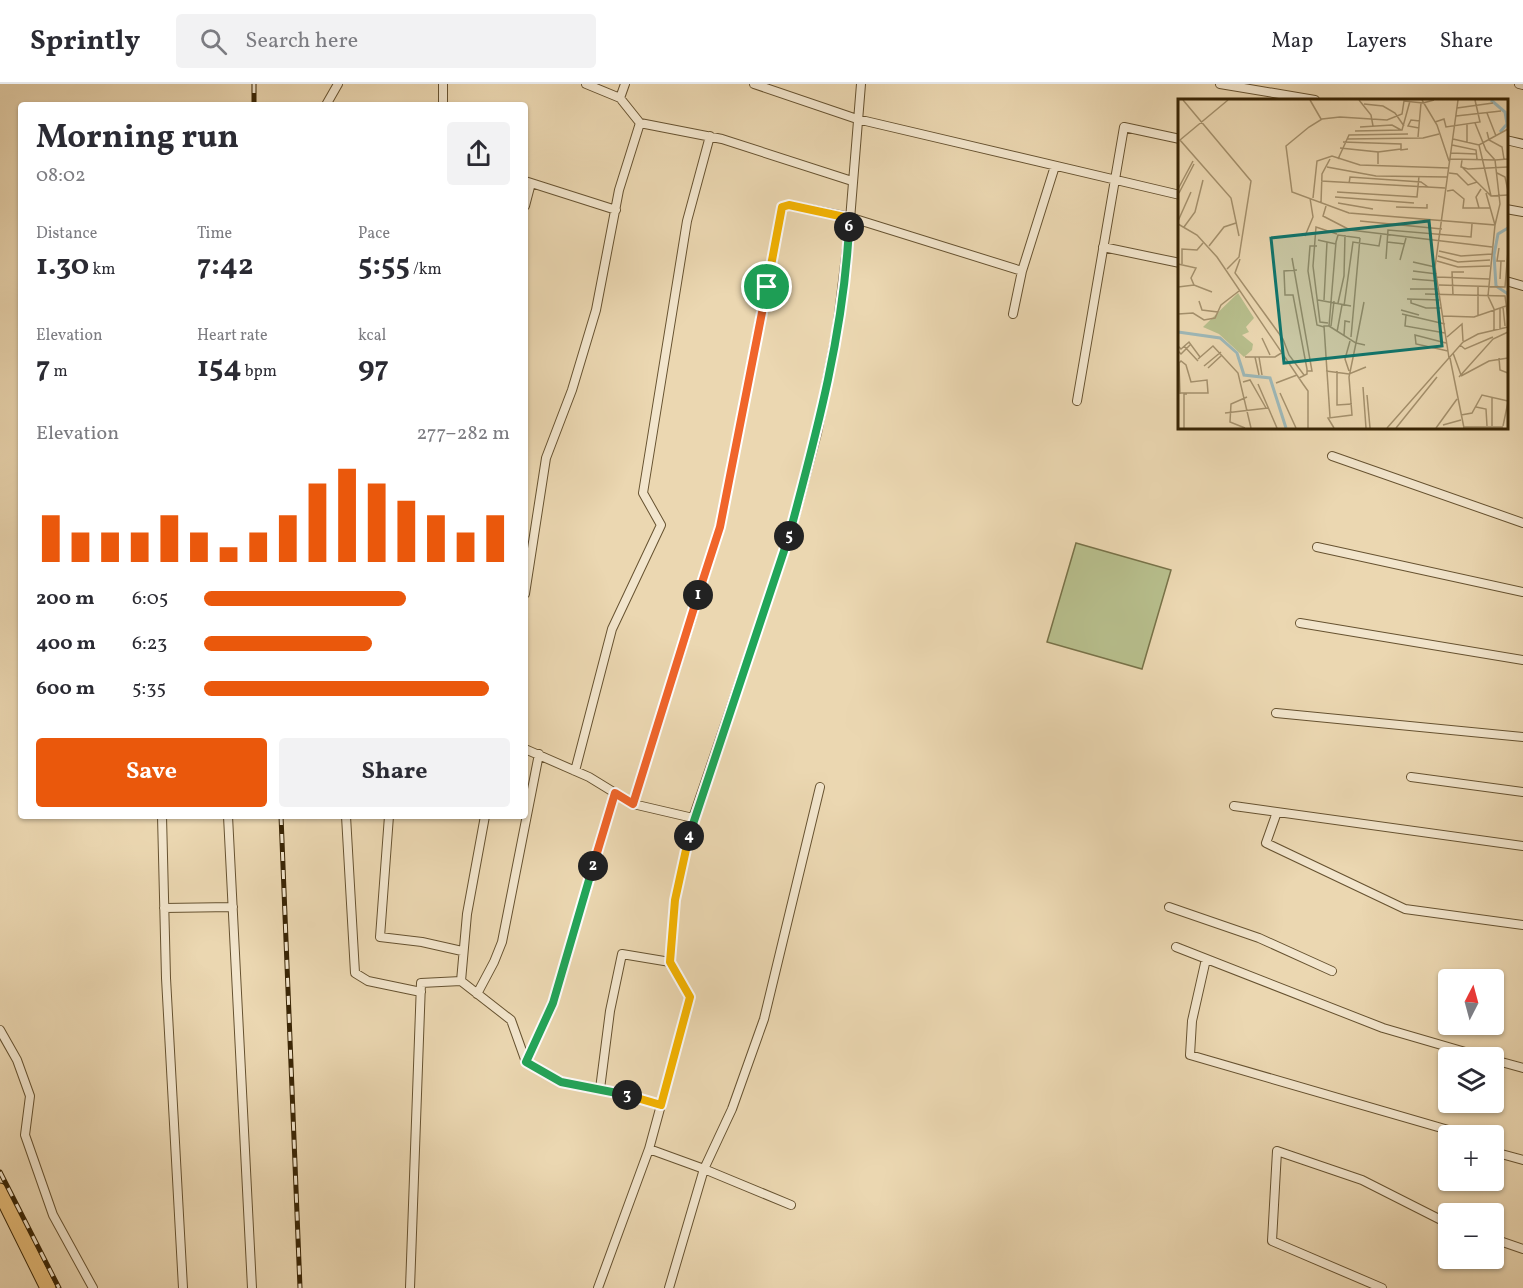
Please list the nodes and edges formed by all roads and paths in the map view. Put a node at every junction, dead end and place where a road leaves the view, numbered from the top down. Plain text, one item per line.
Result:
1 (338, 84) edge
2 (443, 84) edge
3 (586, 84) edge
4 (625, 84) edge
5 (754, 84) edge
6 (861, 84) edge
7 (1220, 84) edge
8 (620, 98) junction
9 (1309, 99) edge
10 (328, 102) edge
11 (443, 102) edge
12 (857, 119) junction
13 (640, 123) junction
14 (710, 136) junction
15 (1178, 139) edge
16 (1508, 140) edge
17 (1523, 144) edge
18 (1055, 166) junction
19 (852, 181) junction
20 (528, 182) edge
21 (1117, 182) junction
22 (1178, 195) edge
23 (1508, 209) edge
24 (616, 210) junction
25 (1523, 213) edge
26 (849, 218) junction
27 (1103, 247) junction
28 (1178, 262) edge
29 (1022, 271) junction
30 (1508, 282) edge
31 (1523, 286) edge
32 (1013, 314) dead end
33 (1077, 401) dead end
34 (1332, 456) dead end
35 (1523, 523) edge
36 (1317, 547) dead end
37 (528, 575) edge
38 (1523, 592) edge
39 (1300, 623) dead end
40 (1523, 660) edge
41 (1276, 713) dead end
42 (1523, 737) edge
43 (528, 750) edge
44 (539, 754) junction
45 (575, 771) junction
46 (1411, 777) dead end
47 (820, 787) dead end
48 (1523, 792) edge
49 (615, 793) junction
50 (633, 804) junction
51 (1234, 806) dead end
52 (528, 810) edge
53 (1277, 812) junction
54 (693, 818) junction
55 (162, 819) edge
56 (228, 819) edge
57 (346, 819) edge
58 (389, 819) edge
59 (484, 819) edge
60 (526, 819) edge
61 (1523, 846) edge
62 (232, 907) junction
63 (1169, 907) dead end
64 (164, 908) junction
65 (1523, 925) edge
66 (1176, 947) dead end
67 (462, 951) junction
68 (1206, 959) junction
69 (670, 962) junction
70 (1332, 971) dead end
71 (461, 981) junction
72 (421, 992) junction
73 (477, 994) junction
74 (0, 1030) edge
75 (1447, 1047) edge
76 (526, 1062) junction
77 (1504, 1063) edge
78 (1523, 1068) edge
79 (600, 1089) junction
80 (661, 1105) junction
81 (1438, 1127) edge
82 (649, 1149) junction
83 (1504, 1155) edge
84 (1523, 1160) edge
85 (704, 1170) junction
86 (0, 1191) edge
87 (791, 1205) dead end
88 (1438, 1218) edge
89 (1504, 1242) edge
90 (1523, 1249) edge
91 (48, 1288) edge
92 (93, 1288) edge
93 (183, 1288) edge
94 (252, 1288) edge
95 (410, 1288) edge
96 (598, 1288) edge
97 (669, 1288) edge
98 (1382, 1288) edge

1 - 10 street
2 - 11 street
3 - 8 street
4 - 8 street
5 - 12 street
6 - 12 street
7 - 9 street
8 - 13 street
12 - 18 street
12 - 19 street
13 - 14 street
13 - 24 street
14 - 19 street
14 - 45 street
15 - 21 street
16 - 17 street
18 - 21 street
18 - 29 street
19 - 26 street
20 - 24 street
21 - 22 street
21 - 27 street
23 - 25 street
24 - 37 street
26 - 29 street
26 - 50 street
26 - 54 street
27 - 28 street
27 - 33 street
29 - 32 street
30 - 31 street
34 - 35 street
36 - 38 street
39 - 40 street
41 - 42 street
43 - 44 street
44 - 45 street
44 - 52 street
45 - 49 street
46 - 48 street
47 - 85 street
49 - 50 street
49 - 76 street
50 - 54 street
51 - 53 street
53 - 61 street
53 - 65 street
54 - 69 street
55 - 64 street
56 - 62 street
57 - 72 street
58 - 67 street
59 - 67 street
60 - 73 street
62 - 64 street
62 - 94 street
63 - 70 street
64 - 93 street
66 - 68 street
67 - 71 street
68 - 75 street
68 - 81 street
69 - 79 street
69 - 80 street
71 - 72 street
71 - 73 street
72 - 95 street
73 - 76 street
74 - 92 street
76 - 79 street
77 - 78 street
79 - 80 street
80 - 82 street
82 - 85 street
82 - 96 street
83 - 84 street
85 - 87 street
85 - 97 street
86 - 91 highway
88 - 98 street
89 - 90 street

